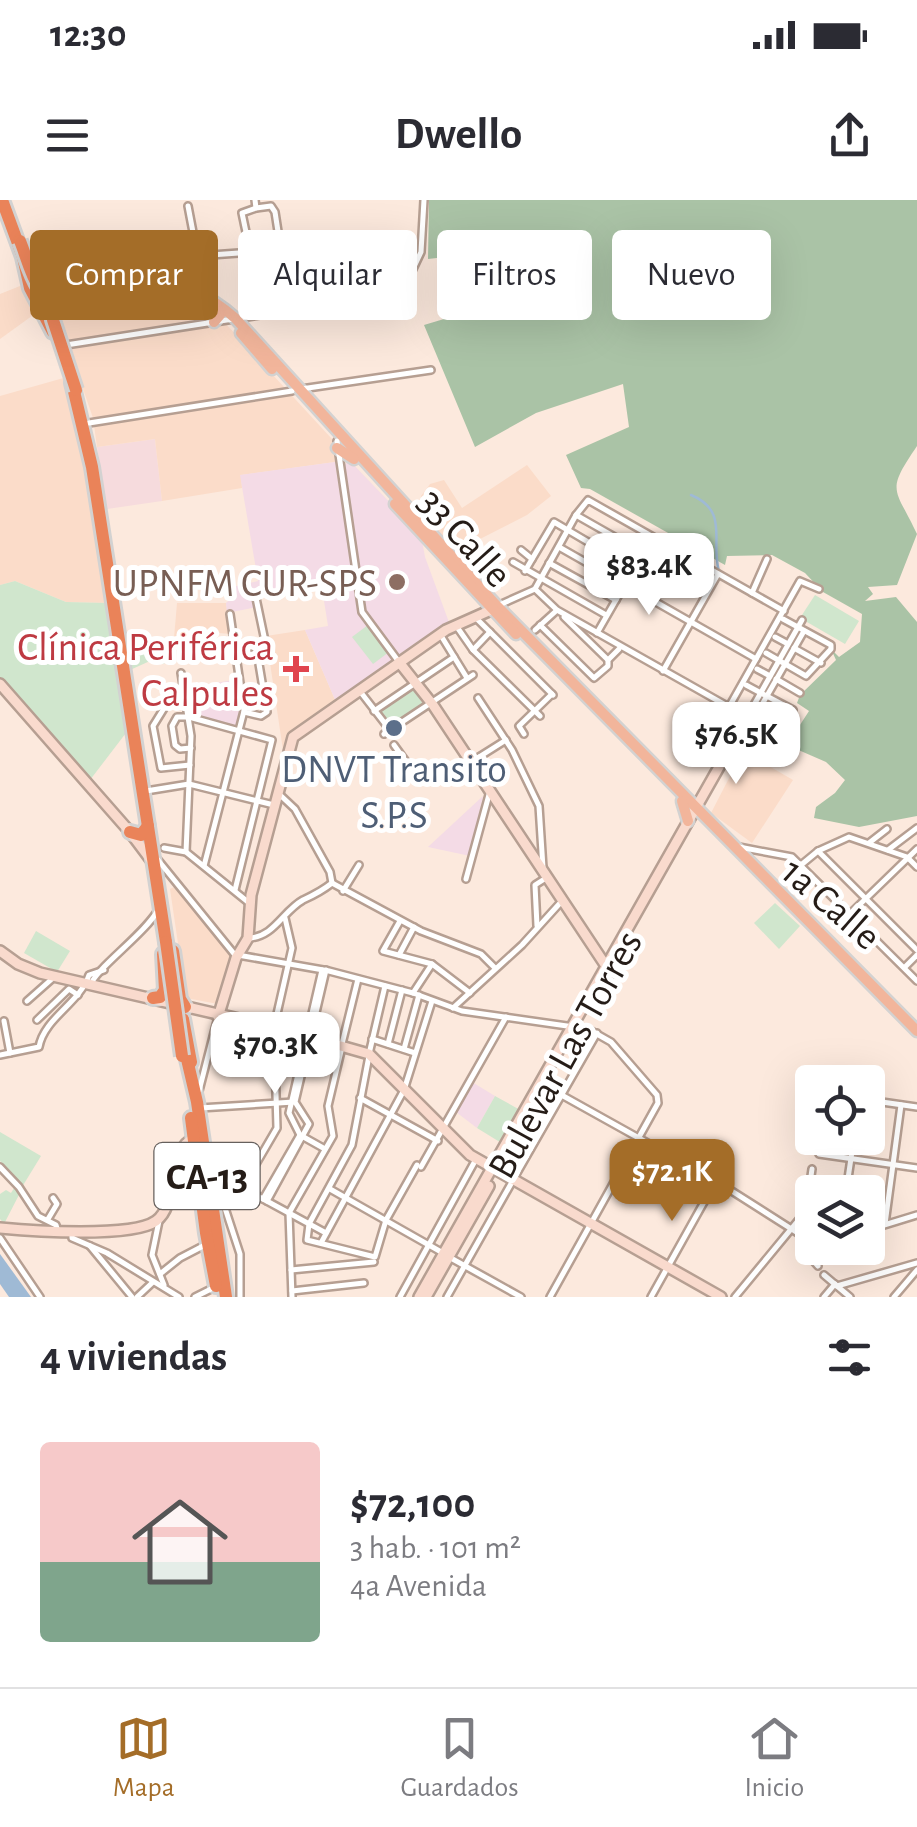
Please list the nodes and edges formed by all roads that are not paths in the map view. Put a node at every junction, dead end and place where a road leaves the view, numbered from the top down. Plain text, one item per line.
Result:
1 (5, 200) edge
2 (255, 200) edge
3 (424, 200) edge
4 (188, 206) dead end
5 (256, 208) junction
6 (12, 227) junction
7 (192, 230) edge
8 (246, 230) edge
9 (278, 230) edge
10 (30, 256) edge
11 (417, 261) edge
12 (30, 264) edge
13 (218, 307) edge
14 (218, 317) edge
15 (238, 318) edge
16 (231, 319) junction
17 (54, 320) edge
18 (200, 320) edge
19 (54, 322) junction
20 (242, 334) junction
21 (65, 346) junction
22 (269, 356) junction
23 (432, 370) dead end
24 (296, 390) junction
25 (76, 394) junction
26 (324, 418) junction
27 (90, 423) junction
28 (336, 445) junction
29 (355, 458) junction
30 (340, 469) junction
31 (576, 515) junction
32 (568, 530) junction
33 (652, 538) junction
34 (559, 547) junction
35 (521, 550) dead end
36 (643, 553) junction
37 (532, 559) junction
38 (767, 559) dead end
39 (513, 562) dead end
40 (550, 563) junction
41 (634, 568) junction
42 (526, 571) junction
43 (718, 574) junction
44 (541, 579) junction
45 (625, 584) junction
46 (535, 589) junction
47 (819, 589) dead end
48 (752, 593) junction
49 (115, 595) junction
50 (256, 598) dead end
51 (616, 600) junction
52 (494, 608) junction
53 (556, 610) junction
54 (230, 614) dead end
55 (784, 615) junction
56 (607, 616) junction
57 (475, 617) junction
58 (802, 620) dead end
59 (691, 622) junction
60 (455, 625) junction
61 (800, 629) junction
62 (490, 632) junction
63 (597, 633) junction
64 (442, 636) junction
65 (775, 637) dead end
66 (256, 646) junction
67 (791, 646) junction
68 (235, 649) junction
69 (619, 649) dead end
70 (473, 650) junction
71 (766, 654) dead end
72 (454, 657) junction
73 (608, 660) junction
74 (757, 660) junction
75 (399, 662) junction
76 (782, 662) junction
77 (821, 662) junction
78 (757, 668) dead end
79 (663, 670) junction
80 (182, 673) dead end
81 (773, 678) junction
82 (415, 682) junction
83 (0, 684) edge
84 (746, 685) dead end
85 (184, 689) junction
86 (360, 692) junction
87 (764, 694) junction
88 (800, 694) dead end
89 (478, 698) dead end
90 (430, 703) junction
91 (374, 711) junction
92 (244, 712) junction
93 (758, 712) junction
94 (537, 713) junction
95 (189, 717) junction
96 (784, 727) junction
97 (745, 728) junction
98 (240, 730) junction
99 (524, 734) dead end
100 (506, 740) junction
101 (774, 744) junction
102 (394, 745) dead end
103 (191, 748) junction
104 (784, 750) dead end
105 (471, 762) junction
106 (190, 765) junction
107 (414, 774) dead end
108 (189, 784) junction
109 (278, 792) junction
110 (223, 793) junction
111 (489, 793) junction
112 (145, 794) junction
113 (257, 801) junction
114 (270, 804) junction
115 (695, 815) junction
116 (150, 825) junction
117 (917, 828) edge
118 (887, 829) dead end
119 (131, 833) junction
120 (869, 843) junction
121 (736, 847) junction
122 (888, 850) junction
123 (917, 850) edge
124 (818, 851) junction
125 (186, 852) junction
126 (157, 855) junction
127 (907, 857) junction
128 (359, 865) dead end
129 (802, 865) junction
130 (204, 866) junction
131 (917, 867) edge
132 (545, 875) junction
133 (466, 879) dead end
134 (332, 883) junction
135 (177, 884) junction
136 (235, 890) junction
137 (343, 891) junction
138 (865, 898) junction
139 (161, 902) junction
140 (561, 902) junction
141 (249, 903) junction
142 (850, 914) junction
143 (285, 918) junction
144 (400, 920) junction
145 (414, 928) junction
146 (538, 929) junction
147 (248, 938) junction
148 (917, 953) edge
149 (0, 954) edge
150 (399, 955) junction
151 (237, 956) junction
152 (288, 962) junction
153 (164, 963) junction
154 (432, 964) junction
155 (495, 968) junction
156 (904, 968) junction
157 (324, 970) junction
158 (605, 972) junction
159 (53, 978) junction
160 (358, 978) junction
161 (917, 982) edge
162 (88, 983) junction
163 (384, 986) junction
164 (179, 989) junction
165 (402, 990) junction
166 (470, 993) junction
167 (416, 994) junction
168 (78, 995) junction
169 (153, 998) junction
170 (27, 1000) dead end
171 (432, 1000) junction
172 (168, 1006) junction
173 (453, 1008) junction
174 (189, 1009) junction
175 (218, 1015) junction
176 (506, 1017) junction
177 (4, 1020) edge
178 (38, 1020) dead end
179 (174, 1021) junction
180 (576, 1026) junction
181 (274, 1029) junction
182 (917, 1031) edge
183 (597, 1033) junction
184 (186, 1034) junction
185 (309, 1037) junction
186 (372, 1039) junction
187 (917, 1039) edge
188 (388, 1044) junction
189 (342, 1045) junction
190 (404, 1049) junction
191 (10, 1053) junction
192 (416, 1053) junction
193 (0, 1055) edge
194 (369, 1055) junction
195 (193, 1084) junction
196 (543, 1084) junction
197 (404, 1088) junction
198 (561, 1095) junction
199 (360, 1098) junction
200 (293, 1102) junction
201 (276, 1103) junction
202 (885, 1103) edge
203 (901, 1105) junction
204 (195, 1108) junction
205 (917, 1108) edge
206 (390, 1115) junction
207 (442, 1134) junction
208 (301, 1136) junction
209 (639, 1138) junction
210 (325, 1149) junction
211 (194, 1153) junction
212 (827, 1155) edge
213 (851, 1155) edge
214 (851, 1158) junction
215 (475, 1162) junction
216 (892, 1164) junction
217 (0, 1167) edge
218 (723, 1168) dead end
219 (917, 1168) edge
220 (812, 1169) dead end
221 (494, 1171) junction
222 (848, 1175) edge
223 (512, 1181) junction
224 (716, 1181) junction
225 (242, 1188) junction
226 (330, 1189) junction
227 (215, 1191) junction
228 (53, 1198) dead end
229 (346, 1198) junction
230 (265, 1200) junction
231 (288, 1213) junction
232 (917, 1215) edge
233 (160, 1218) junction
234 (48, 1219) junction
235 (386, 1220) junction
236 (308, 1224) junction
237 (590, 1224) junction
238 (885, 1224) joint
239 (792, 1228) junction
240 (0, 1230) edge
241 (795, 1230) edge
242 (58, 1232) junction
243 (72, 1232) junction
244 (326, 1233) junction
245 (235, 1236) junction
246 (321, 1243) junction
247 (213, 1244) junction
248 (429, 1245) junction
249 (90, 1246) junction
250 (446, 1255) junction
251 (375, 1259) junction
252 (465, 1265) junction
253 (667, 1268) junction
254 (291, 1270) junction
255 (916, 1271) edge
256 (160, 1275) junction
257 (824, 1275) dead end
258 (153, 1282) junction
259 (364, 1283) dead end
260 (164, 1285) junction
261 (836, 1285) junction
262 (172, 1291) junction
263 (221, 1293) edge
264 (292, 1294) edge
265 (302, 1294) edge
266 (40, 1297) edge
267 (134, 1297) edge
268 (164, 1297) edge
269 (179, 1297) edge
270 (195, 1297) edge
271 (240, 1297) edge
272 (400, 1297) edge
273 (418, 1297) edge
274 (426, 1297) edge
275 (447, 1297) edge
276 (521, 1297) edge
277 (550, 1297) edge
278 (651, 1297) edge
279 (717, 1297) edge
280 (735, 1297) edge
281 (824, 1297) edge
282 (850, 1297) edge
283 (894, 1297) edge

1 - 6 highway, CA-13
1 - 10 highway, CA-13
2 - 5 street
3 - 11 street
4 - 7 street
5 - 8 street
5 - 9 street
6 - 12 highway, bridge
6 - 19 highway, CA-13
13 - 16 main road, 33 Calle
14 - 16 main road, 33 Calle
15 - 16 street
16 - 20 main road, 33 Calle
16 - 22 main road, 33 Calle
17 - 25 highway, bridge
18 - 21 street
19 - 21 highway, CA-13
19 - 25 highway, CA-13
20 - 22 main road
20 - 24 main road, 33 Calle
21 - 27 highway, CA-13
22 - 24 main road, 33 Calle
23 - 24 street
24 - 26 main road, 33 Calle
24 - 27 street
24 - 28 main road, 33 Calle
25 - 49 highway, CA-13
26 - 28 main road
26 - 29 main road, 33 Calle
27 - 49 highway, CA-13
28 - 29 main road
28 - 30 street
29 - 30 main road
29 - 52 main road, 33 Calle
30 - 75 street
31 - 32 street
31 - 33 street
31 - 36 street
32 - 34 street
32 - 37 street
32 - 41 street
33 - 36 street
33 - 43 street
34 - 40 street
34 - 45 street
35 - 37 street
36 - 41 street
37 - 42 street
38 - 48 street
39 - 42 street
40 - 44 street
40 - 51 street
41 - 45 street
42 - 44 street
43 - 48 street
43 - 59 street
44 - 46 street
44 - 56 street
45 - 51 street
45 - 59 street
46 - 52 street
46 - 53 street
47 - 55 street
48 - 55 street
49 - 112 highway, CA-13
50 - 66 street
51 - 56 street
52 - 57 street
52 - 115 main road, 33 Calle
52 - 115 main road, 33 Calle
53 - 63 street
53 - 73 street
53 - 73 street
54 - 68 street
55 - 61 street
55 - 74 street
56 - 63 street
57 - 60 street
57 - 62 street
58 - 61 street
59 - 74 street
59 - 79 street
60 - 64 street
60 - 70 street
61 - 67 street
61 - 77 street
62 - 70 street
62 - 94 street
63 - 79 street
64 - 72 street
64 - 75 street
65 - 67 street
66 - 68 street
66 - 92 street
67 - 76 street
67 - 77 street
68 - 92 street
69 - 73 street
70 - 94 street
71 - 76 street
72 - 82 street
72 - 90 street
74 - 79 street
75 - 82 street
75 - 86 street
76 - 77 street
76 - 81 street
78 - 81 street
80 - 85 street
81 - 87 street
81 - 88 street
82 - 90 street
82 - 91 street
83 - 119 street
84 - 87 street
85 - 95 street
85 - 106 street
86 - 91 street
86 - 109 street
87 - 93 street
87 - 96 street
87 - 97 street
89 - 100 street
90 - 91 street
90 - 105 street
90 - 111 street
92 - 98 street
93 - 96 street
93 - 97 street
94 - 99 street
95 - 98 street
95 - 103 street
95 - 103 street
96 - 101 street
97 - 101 street
97 - 115 street
98 - 110 street
98 - 113 street
100 - 105 street
100 - 132 street
101 - 104 street
102 - 107 street
103 - 106 street
105 - 111 street
106 - 108 street
108 - 110 street
108 - 112 street
108 - 125 street
109 - 114 street
109 - 134 street
110 - 113 street
110 - 130 street
111 - 132 street
111 - 133 street
112 - 116 highway, CA-13
113 - 114 street
113 - 136 street
114 - 141 street
115 - 121 main road, 33 Calle
115 - 158 street, Bulevar Las Torres
115 - 158 street, Bulevar Las Torres
115 - 187 main road, 33 Calle
116 - 119 highway
116 - 126 highway, CA-13
117 - 122 street
118 - 120 street
119 - 126 street
119 - 126 street
120 - 122 street
120 - 124 street
121 - 129 street, 1a Calle
121 - 182 main road, 33 Calle
122 - 127 street
123 - 127 street
124 - 129 street
124 - 138 street
125 - 126 street
125 - 130 street
126 - 135 street
126 - 139 highway, CA-13
127 - 131 street
127 - 138 street
128 - 137 street
129 - 142 street, 1a Calle
130 - 136 street
132 - 140 street
132 - 146 street
134 - 137 street
134 - 143 street
135 - 139 street
135 - 151 street
136 - 141 street
137 - 144 street
138 - 142 street
138 - 148 street
139 - 153 highway
139 - 162 street
139 - 164 highway
139 - 195 highway, CA-13, bridge
140 - 146 street
140 - 158 street
141 - 147 street
142 - 156 street, 1a Calle
143 - 147 street
143 - 152 street
144 - 145 street
144 - 150 street
145 - 150 street
145 - 155 street
146 - 155 street
147 - 151 street
148 - 156 street
149 - 159 street
150 - 154 street
151 - 152 street
151 - 175 street
152 - 157 street
152 - 181 street
153 - 164 highway
153 - 169 highway
154 - 166 street
154 - 167 street
155 - 166 street
156 - 161 street, 1a Calle
157 - 160 street
157 - 185 street
158 - 180 street, Bulevar Las Torres
159 - 162 street
159 - 162 street
159 - 170 street
160 - 163 street
160 - 189 street
162 - 168 street
162 - 169 street
162 - 172 street
163 - 165 street
163 - 186 street
164 - 174 highway
165 - 167 street
165 - 188 street
166 - 173 street
167 - 171 street
167 - 190 street
168 - 178 street
168 - 191 street
169 - 174 street
171 - 173 street
171 - 192 street
172 - 174 street
172 - 179 highway
173 - 176 street
174 - 175 street
174 - 184 highway
175 - 181 street
175 - 195 street
176 - 180 street
176 - 207 street
177 - 191 street
179 - 184 highway
179 - 195 highway
180 - 183 street
180 - 196 street, Bulevar Las Torres
181 - 185 street
181 - 201 street
183 - 198 street
183 - 209 street
184 - 195 highway
185 - 189 street
185 - 200 street
186 - 188 street
186 - 194 street
188 - 190 street
189 - 194 street
189 - 210 street
190 - 192 street
191 - 193 street
192 - 197 street
194 - 197 street
194 - 199 street
195 - 204 highway, CA-13
196 - 198 street
196 - 221 street, Bulevar Las Torres
197 - 206 street
197 - 207 street
198 - 209 street
198 - 223 street
199 - 206 street
199 - 226 street
200 - 201 street
200 - 208 street
200 - 208 street
201 - 204 street
201 - 225 street
202 - 203 street
203 - 205 street
203 - 216 street
204 - 211 highway
206 - 207 street
206 - 229 street
207 - 215 street
207 - 221 street
207 - 235 street
208 - 210 street
208 - 230 street
209 - 224 street
209 - 237 street
210 - 231 street
211 - 227 highway, CA-13
211 - 233 street
211 - 247 highway, CA-13
212 - 214 street
213 - 214 street
214 - 216 street
214 - 222 street
215 - 221 street
215 - 248 street
216 - 219 street
216 - 238 street
217 - 234 street
218 - 224 street
220 - 239 street
221 - 223 street
221 - 250 street, Bulevar Las Torres
223 - 237 street
223 - 252 street
224 - 239 street
224 - 253 street
225 - 227 street
225 - 230 street
226 - 229 street
226 - 236 street
227 - 245 street
227 - 247 highway, CA-13
228 - 234 street
229 - 235 street
229 - 244 street
230 - 231 street
231 - 236 street
231 - 254 street
232 - 238 street
233 - 243 street
233 - 256 street
234 - 242 street
235 - 248 street
235 - 251 street
236 - 244 street
236 - 246 street
237 - 253 street
237 - 277 street
239 - 241 street
239 - 280 street
240 - 242 street
240 - 266 street
242 - 243 street
243 - 249 street
244 - 246 street
245 - 247 street
245 - 271 street
246 - 251 street
247 - 256 street
247 - 263 highway, CA-13
248 - 250 street
248 - 272 street
249 - 258 street
249 - 267 street
250 - 252 street
250 - 273 street, Bulevar Las Torres
250 - 274 street, Bulevar Las Torres
251 - 254 street
252 - 275 street
252 - 276 street
253 - 278 street
253 - 279 street
254 - 264 street
255 - 261 street
255 - 283 street
256 - 260 street
257 - 261 street
258 - 260 street
258 - 267 street
259 - 265 street
260 - 262 street
261 - 281 street
261 - 282 street
262 - 268 street
262 - 269 street
263 - 270 street
264 - 265 street

